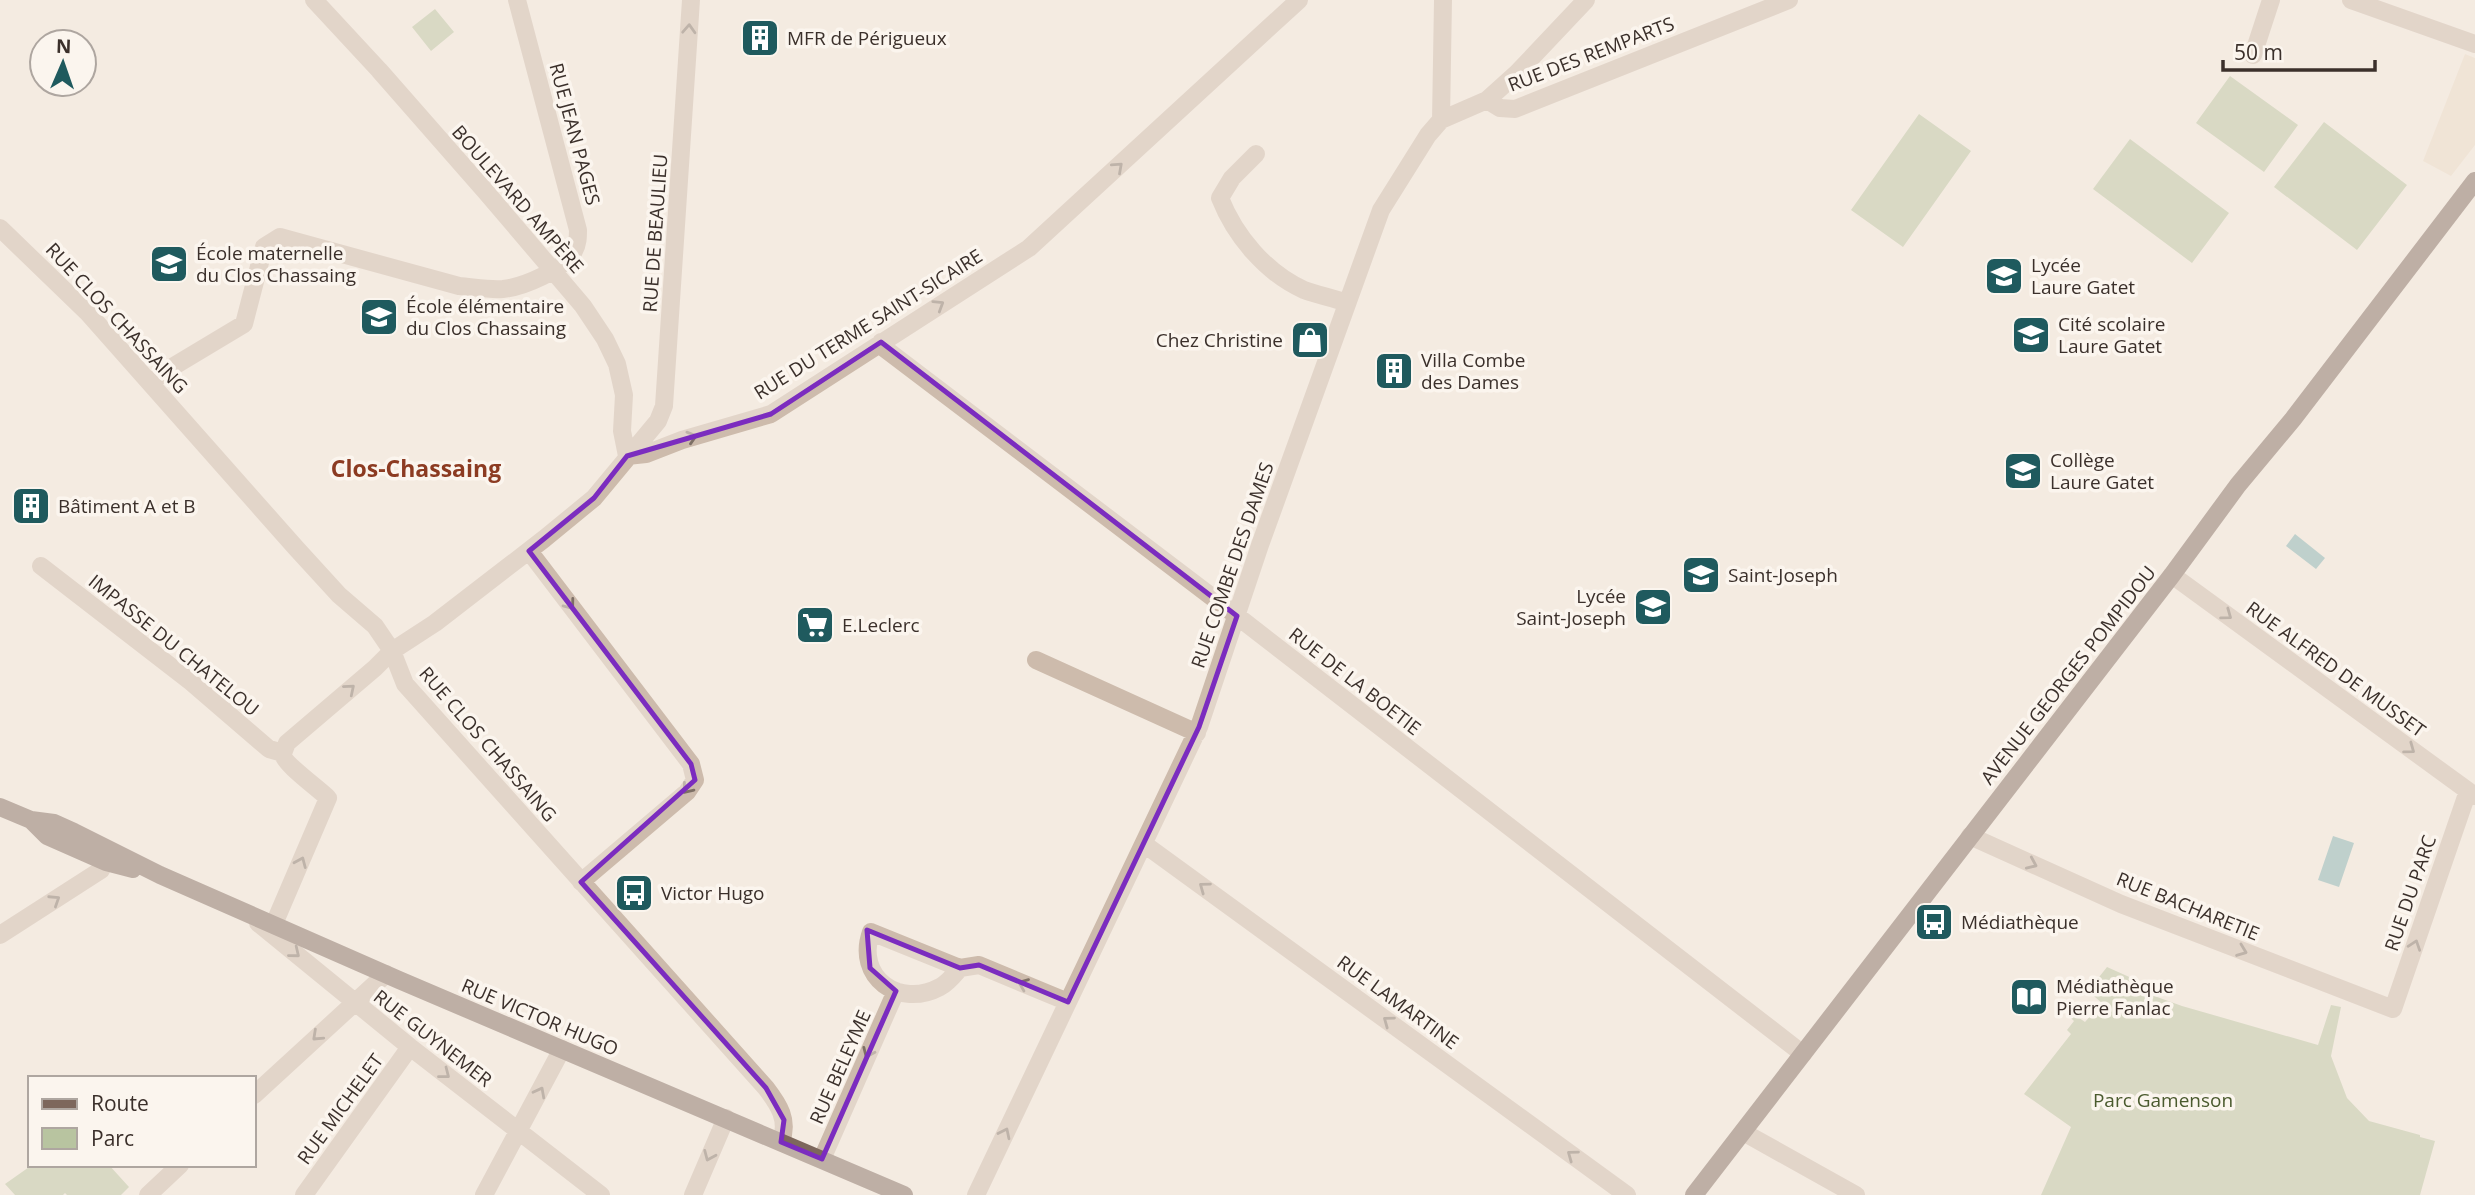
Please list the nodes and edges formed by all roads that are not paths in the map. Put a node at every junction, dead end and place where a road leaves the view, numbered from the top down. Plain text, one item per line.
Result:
1 (314, 0) edge
2 (517, 0) edge
3 (691, 0) edge
4 (1299, 0) edge
5 (1443, 0) edge
6 (1586, 0) edge
7 (1789, 0) edge
8 (2271, 0) edge
9 (2351, 0) edge
10 (2475, 44) edge
11 (2253, 55) dead end
12 (1488, 100) junction
13 (1441, 120) junction
14 (1256, 154) dead end
15 (2475, 181) edge
16 (0, 228) edge
17 (552, 271) junction
18 (1347, 303) junction
19 (881, 342) junction
20 (150, 383) junction
21 (627, 456) junction
22 (529, 551) junction
23 (41, 566) dead end
24 (2172, 575) junction
25 (1237, 616) junction
26 (392, 651) junction
27 (1036, 660) dead end
28 (1197, 733) junction
29 (283, 753) junction
30 (2471, 794) edge
31 (0, 807) edge
32 (31, 820) junction
33 (1970, 836) junction
34 (100, 843) junction
35 (1144, 844) junction
36 (106, 862) junction
37 (160, 875) junction
38 (582, 882) junction
39 (243, 910) junction
40 (274, 924) junction
41 (0, 935) edge
42 (960, 968) junction
43 (386, 974) junction
44 (896, 991) junction
45 (354, 1001) junction
46 (1068, 1002) junction
47 (2393, 1009) joint
48 (410, 1047) junction
49 (562, 1049) junction
50 (1803, 1054) junction
51 (256, 1093) edge
52 (726, 1118) junction
53 (518, 1131) junction
54 (1743, 1132) junction
55 (781, 1142) junction
56 (822, 1159) junction
57 (178, 1167) edge
58 (148, 1195) edge
59 (304, 1195) edge
60 (484, 1195) edge
61 (601, 1195) edge
62 (693, 1195) edge
63 (904, 1195) edge
64 (976, 1195) edge
65 (1627, 1195) edge
66 (1694, 1195) edge
67 (1856, 1195) edge

1 - 17 street, BOULEVARD AMPÈRE
2 - 17 street, RUE JEAN PAGES
21 -> 3 street, RUE DE BEAULIEU
19 -> 4 street, RUE DU TERME SAINT-SICAIRE
5 - 13 street
6 - 12 street, RUE COMBE DES DAMES
7 - 12 street, RUE DES REMPARTS
8 - 11 street
9 - 10 street
12 - 13 street, RUE COMBE DES DAMES
13 - 18 street, RUE COMBE DES DAMES
14 - 18 street
15 - 24 main road, AVENUE GEORGES POMPIDOU
16 - 20 street, RUE CLOS CHASSAING
17 - 20 street
17 - 21 street, BOULEVARD AMPÈRE
18 - 25 street, RUE COMBE DES DAMES
21 -> 19 street, RUE DU TERME SAINT-SICAIRE
19 - 25 street, RUE DE LA BOETIE
20 - 26 street, RUE CLOS CHASSAING
21 - 22 street
22 - 26 street
22 -> 38 street
23 - 29 street, IMPASSE DU CHATELOU
24 -> 30 street, RUE ALFRED DE MUSSET
24 - 33 main road, AVENUE GEORGES POMPIDOU
25 - 28 street, RUE COMBE DES DAMES
25 - 50 street, RUE DE LA BOETIE
29 -> 26 street
26 - 38 street, RUE CLOS CHASSAING
27 - 28 street
28 - 35 street, RUE COMBE DES DAMES
40 -> 29 street, IMPASSE DU CHATELOU
47 -> 30 street, RUE DU PARC
31 - 32 main road, RUE VICTOR HUGO
32 - 34 main road, RUE VICTOR HUGO
32 - 36 main road, RUE VICTOR HUGO
33 -> 47 street, RUE BACHARETIE
33 - 50 main road, AVENUE GEORGES POMPIDOU
34 - 36 street
34 - 37 main road, RUE VICTOR HUGO
35 - 46 street, RUE COMBE DES DAMES
65 -> 35 street, RUE LAMARTINE
36 - 37 main road, RUE VICTOR HUGO
41 -> 36 street
37 - 39 main road, RUE VICTOR HUGO
38 - 55 street, RUE CLOS CHASSAING
39 - 40 main road, RUE VICTOR HUGO
39 -> 45 street, RUE GUYNEMER
40 - 43 main road, RUE VICTOR HUGO
42 - 44 street
42 - 44 street
46 -> 42 street
43 - 45 street
43 - 49 main road, RUE VICTOR HUGO
44 -> 56 street, RUE BELEYME
45 - 48 street, RUE GUYNEMER
45 -> 51 street
64 -> 46 street, RUE COMBE DES DAMES
48 -> 53 street, RUE GUYNEMER
48 - 59 street, RUE MICHELET
49 - 52 main road, RUE VICTOR HUGO
53 -> 49 street
50 - 54 main road, AVENUE GEORGES POMPIDOU
52 - 55 main road, RUE VICTOR HUGO
52 -> 62 street
53 - 60 street
53 - 61 street, RUE GUYNEMER
54 - 66 main road, AVENUE GEORGES POMPIDOU
54 - 67 street
55 - 56 main road, RUE VICTOR HUGO
56 - 63 main road, RUE VICTOR HUGO
57 - 58 street

